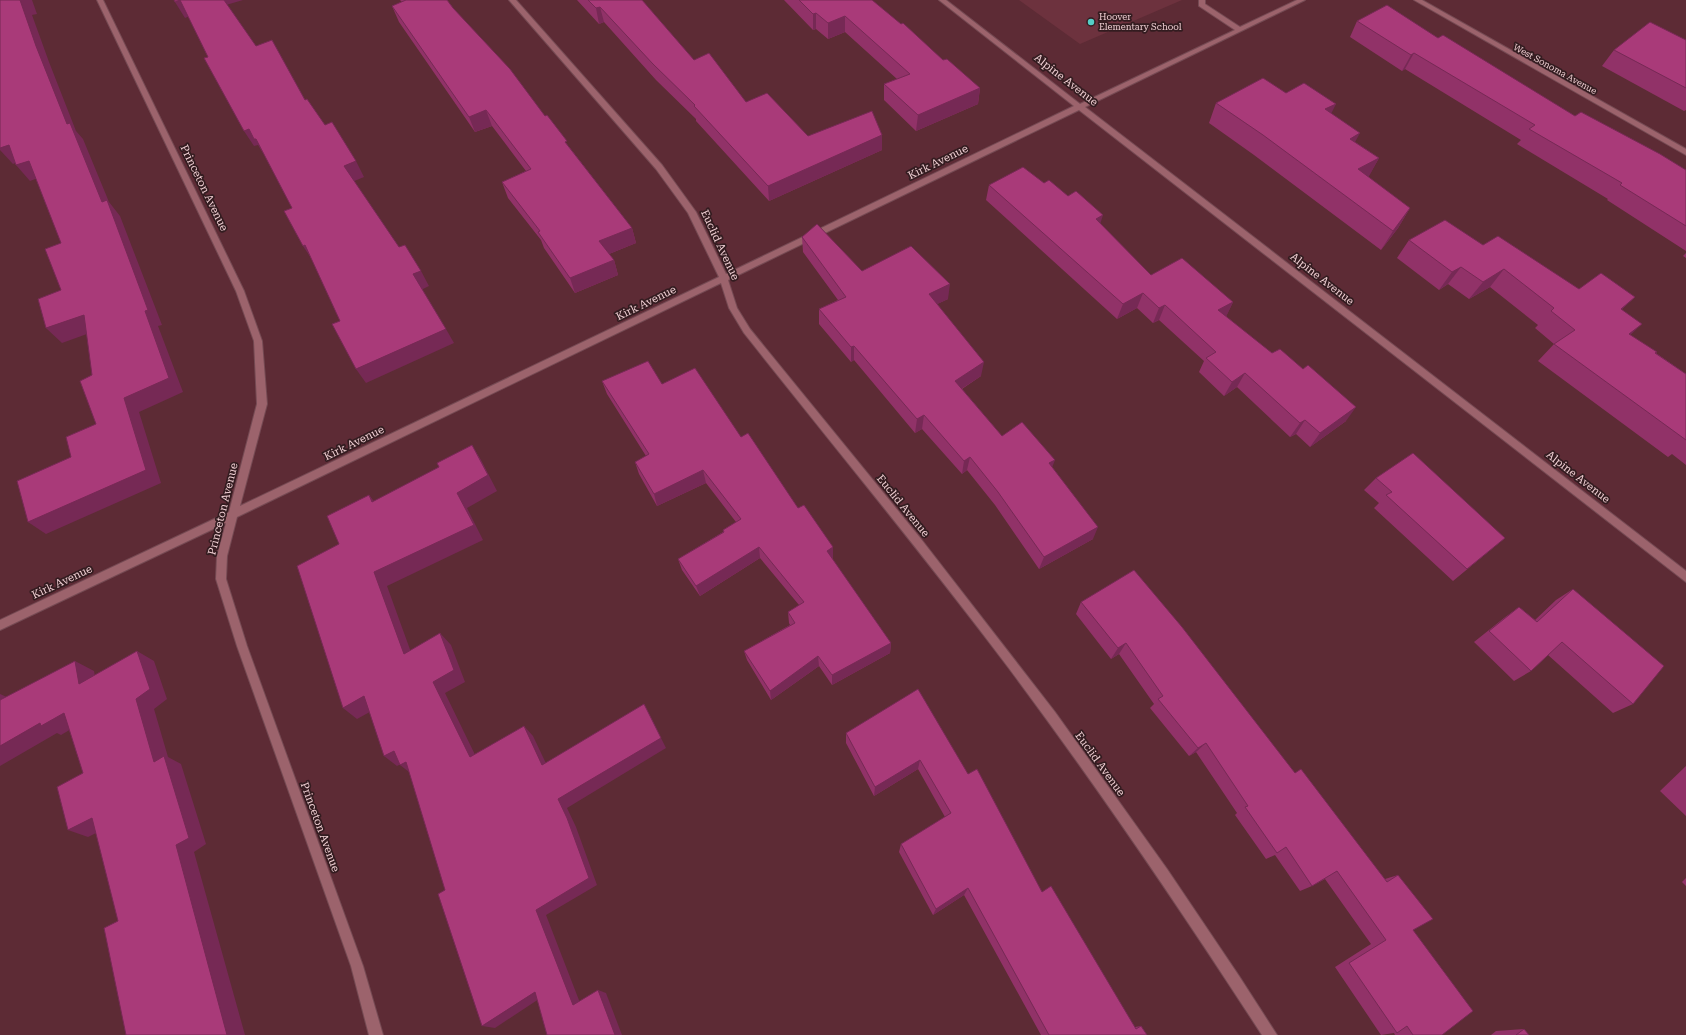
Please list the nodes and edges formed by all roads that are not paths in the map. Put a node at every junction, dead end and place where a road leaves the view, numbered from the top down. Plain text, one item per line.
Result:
1 (100, 0) edge
2 (512, 0) edge
3 (942, 0) edge
4 (1202, 0) edge
5 (1302, 0) edge
6 (1417, 0) edge
7 (1240, 30) junction
8 (1080, 107) junction
9 (1686, 152) edge
10 (724, 279) junction
11 (234, 514) junction
12 (1686, 577) edge
13 (0, 625) edge
14 (376, 1035) edge
15 (1270, 1035) edge

1 - 11 street, Princeton Avenue
2 - 10 street, Euclid Avenue
3 - 8 street, Alpine Avenue
4 - 7 street
5 - 7 street, Kirk Avenue
6 - 9 street, West Sonoma Avenue
7 - 8 street, Kirk Avenue
8 - 10 street, Kirk Avenue
8 - 12 street, Alpine Avenue
10 - 11 street, Kirk Avenue
10 - 15 street, Euclid Avenue
11 - 13 street, Kirk Avenue
11 - 14 street, Princeton Avenue

